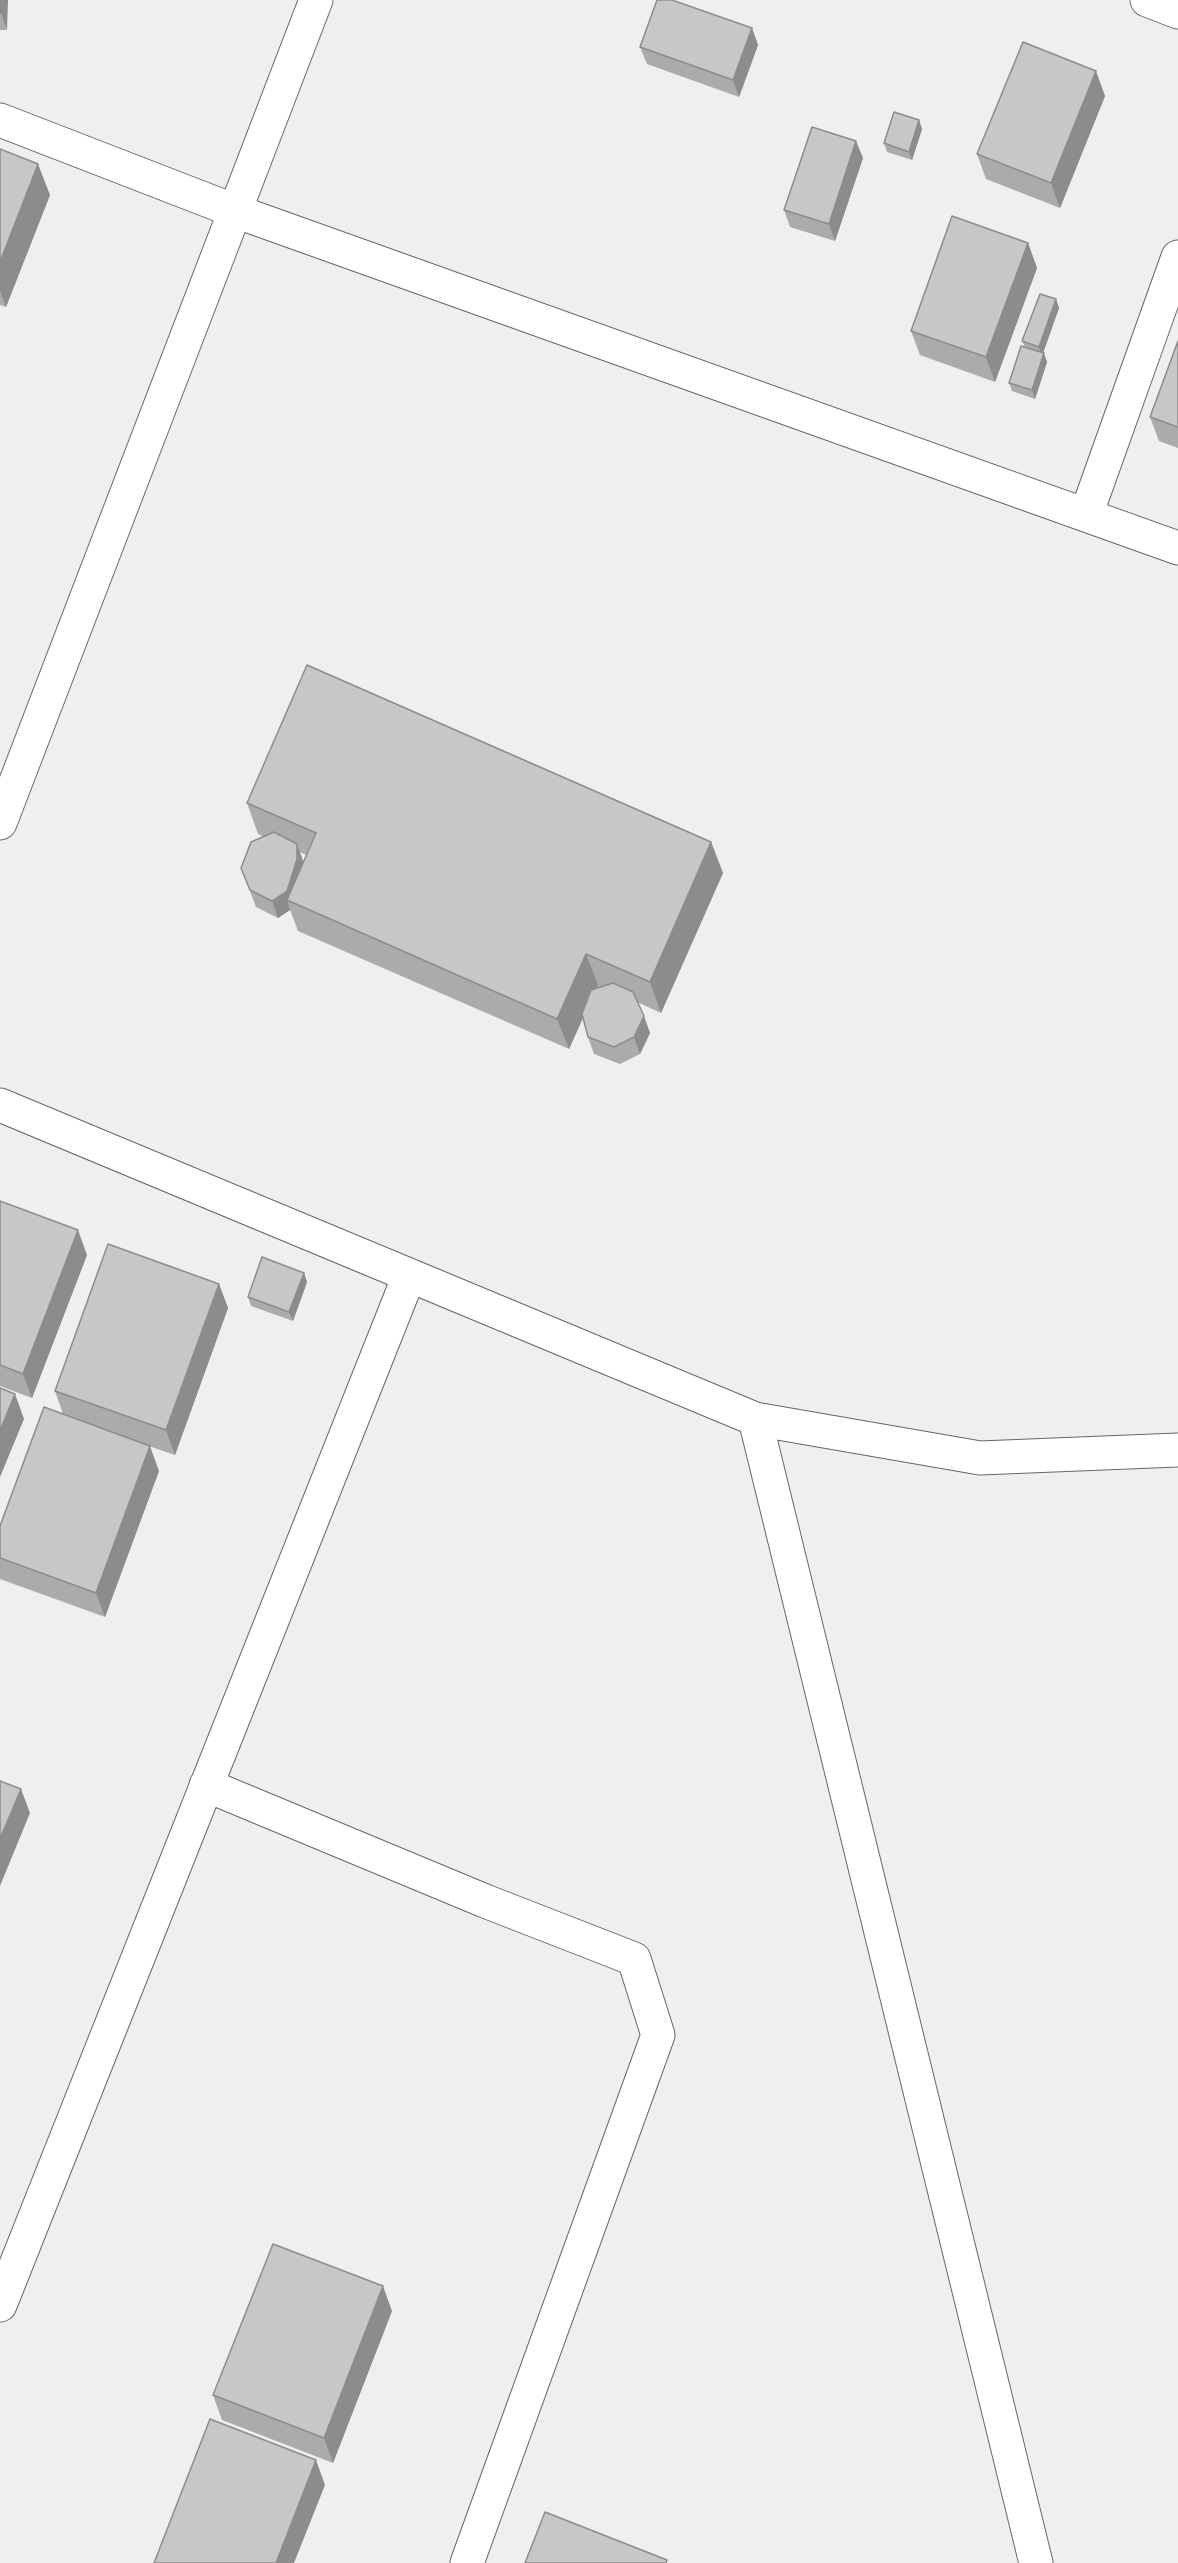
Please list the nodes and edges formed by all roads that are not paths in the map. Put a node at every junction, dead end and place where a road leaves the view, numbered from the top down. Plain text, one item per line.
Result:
1 (316, 0) edge
2 (1147, 0) edge
3 (1178, 12) edge
4 (0, 120) edge
5 (235, 211) junction
6 (1178, 257) edge
7 (1086, 515) junction
8 (1178, 548) edge
9 (0, 823) edge
10 (0, 1106) edge
11 (409, 1276) junction
12 (755, 1419) junction
13 (1178, 1450) edge
14 (206, 1785) junction
15 (0, 2304) edge
16 (467, 2563) edge
17 (1036, 2563) edge

1 - 5 street
2 - 3 street
4 - 5 street
5 - 7 street
5 - 9 street
6 - 7 street
7 - 8 street
10 - 11 street
11 - 12 street
11 - 14 street
12 - 13 street
12 - 17 street
14 - 15 street
14 - 16 street

